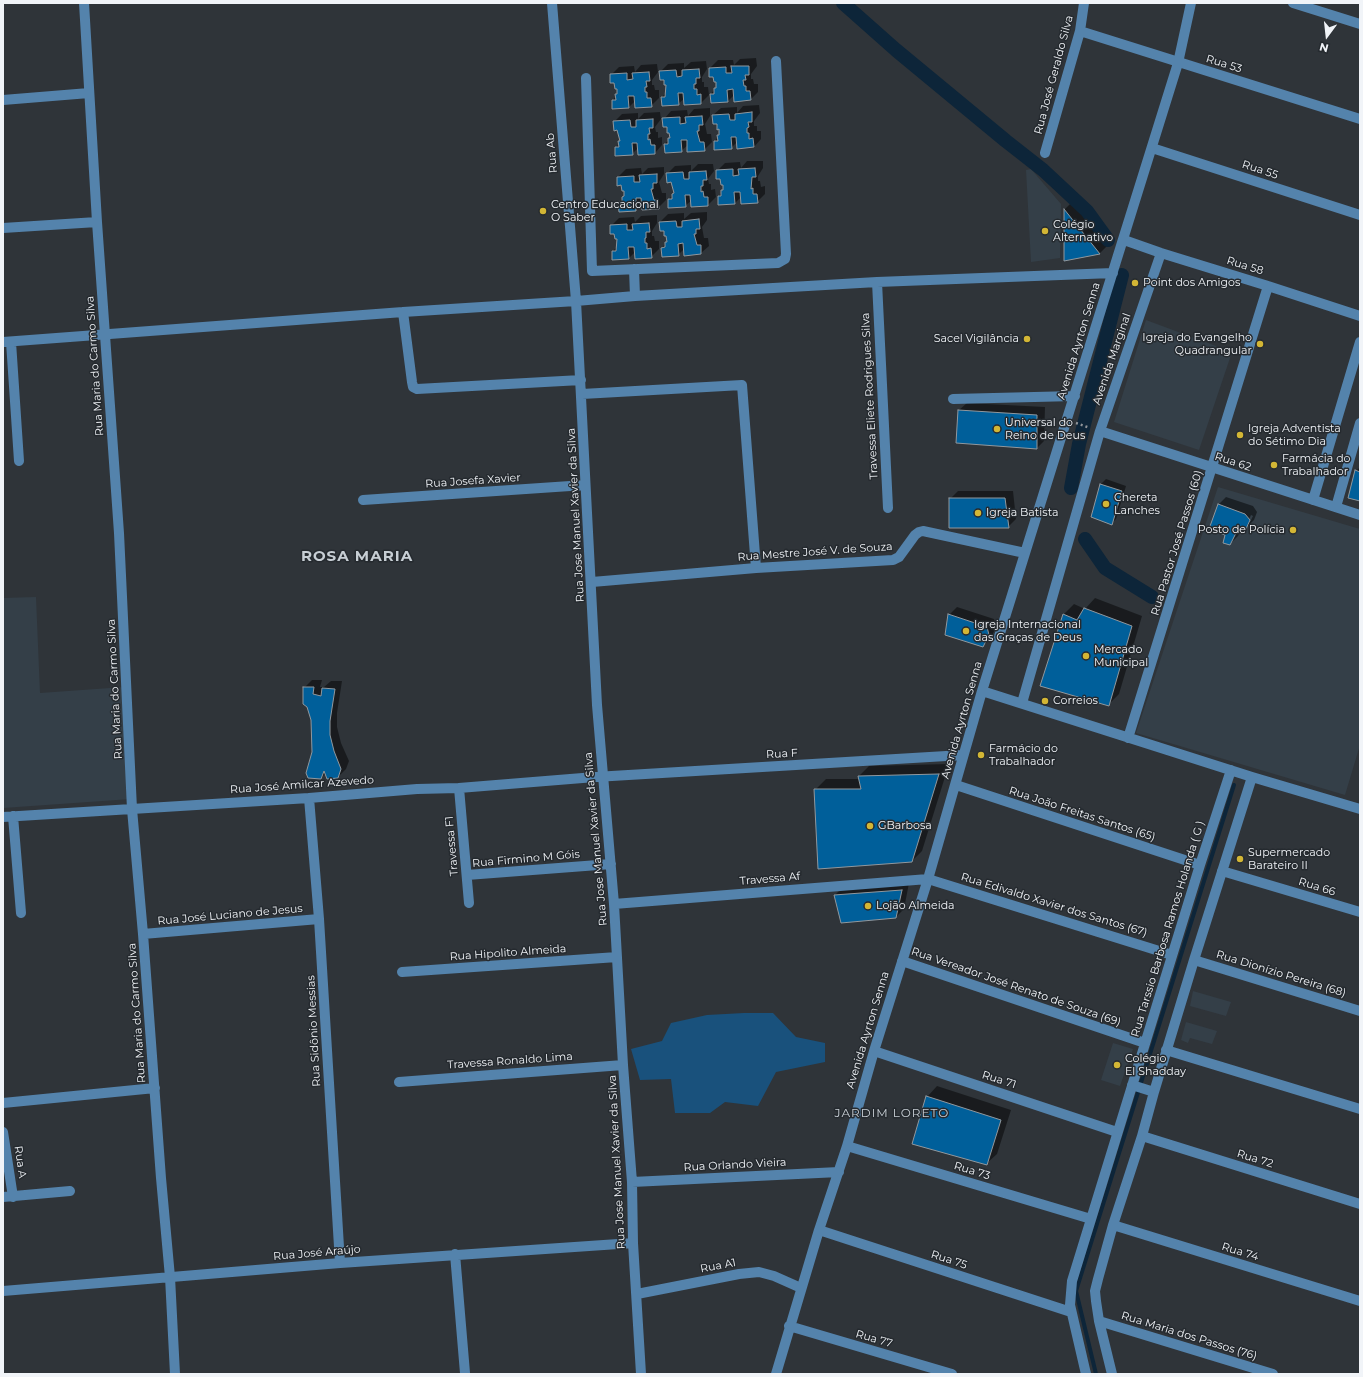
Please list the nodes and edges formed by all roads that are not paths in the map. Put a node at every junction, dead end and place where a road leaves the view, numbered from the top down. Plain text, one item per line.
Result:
1 (84, 3) edge
2 (552, 3) edge
3 (1084, 3) edge
4 (1191, 3) edge
5 (1293, 3) edge
6 (1360, 24) edge
7 (1080, 31) junction
8 (776, 61) dead end
9 (1178, 62) junction
10 (586, 78) dead end
11 (89, 94) junction
12 (3, 100) edge
13 (1360, 119) edge
14 (1152, 148) junction
15 (1045, 153) dead end
16 (1360, 215) edge
17 (97, 222) junction
18 (3, 228) edge
19 (1124, 240) junction
20 (1161, 253) junction
21 (634, 269) junction
22 (1113, 273) junction
23 (877, 282) junction
24 (1268, 286) junction
25 (635, 296) junction
26 (576, 301) junction
27 (403, 312) junction
28 (1360, 316) edge
29 (105, 336) junction
30 (7, 342) edge
31 (1360, 342) edge
32 (581, 380) junction
33 (582, 394) junction
34 (1075, 396) junction
35 (953, 399) dead end
36 (1360, 423) edge
37 (1095, 429) junction
38 (19, 461) dead end
39 (1212, 468) junction
40 (585, 485) junction
41 (363, 500) dead end
42 (1313, 500) junction
43 (888, 508) dead end
44 (1336, 508) junction
45 (1360, 515) edge
46 (1025, 553) junction
47 (756, 568) junction
48 (592, 582) junction
49 (982, 691) junction
50 (1022, 703) junction
51 (1128, 738) junction
52 (963, 755) junction
53 (1231, 770) junction
54 (602, 776) junction
55 (1252, 777) junction
56 (956, 785) junction
57 (459, 788) junction
58 (309, 798) junction
59 (132, 809) junction
60 (1360, 809) edge
61 (8, 817) edge
62 (611, 864) junction
63 (1200, 865) junction
64 (1222, 870) junction
65 (467, 875) junction
66 (928, 879) junction
67 (469, 903) dead end
68 (614, 904) junction
69 (21, 912) dead end
70 (1360, 912) edge
71 (319, 919) junction
72 (143, 934) junction
73 (1172, 954) junction
74 (617, 957) junction
75 (1194, 960) junction
76 (902, 961) junction
77 (402, 972) dead end
78 (1360, 1011) edge
79 (1145, 1043) junction
80 (1166, 1050) junction
81 (874, 1051) junction
82 (624, 1064) junction
83 (399, 1082) dead end
84 (1132, 1085) junction
85 (155, 1088) junction
86 (1154, 1092) junction
87 (3, 1103) edge
88 (1360, 1109) edge
89 (3, 1132) edge
90 (1117, 1132) junction
91 (1142, 1136) junction
92 (847, 1146) junction
93 (839, 1172) junction
94 (632, 1182) junction
95 (70, 1192) dead end
96 (8, 1197) edge
97 (1360, 1204) edge
98 (1091, 1219) junction
99 (1113, 1225) junction
100 (819, 1230) junction
101 (633, 1243) junction
102 (455, 1254) junction
103 (340, 1263) junction
104 (170, 1277) junction
105 (801, 1288) junction
106 (3, 1291) edge
107 (637, 1294) junction
108 (1360, 1301) edge
109 (1071, 1312) junction
110 (1099, 1321) junction
111 (789, 1326) junction
112 (465, 1373) dead end
113 (174, 1374) edge
114 (641, 1374) edge
115 (776, 1374) edge
116 (952, 1374) edge
117 (1086, 1374) edge
118 (1112, 1374) edge
119 (1273, 1374) edge

1 - 11 street, Rua Maria do Carmo Silva
2 - 26 street, Rua Ab
3 - 7 street, Rua José Geraldo Silva
4 - 9 street, Avenida Ayrton Senna
5 - 6 street
7 - 9 street, Rua 53
7 - 15 street, Rua José Geraldo Silva
8 - 21 street
9 - 13 street, Rua 53
9 - 14 street, Avenida Ayrton Senna
10 - 21 street
11 - 12 street
11 - 17 street, Rua Maria do Carmo Silva
14 - 16 street, Rua 55
14 - 19 street, Avenida Ayrton Senna
17 - 18 street
17 - 29 street, Rua Maria do Carmo Silva
19 - 20 street, Rua 58
19 - 22 street, Avenida Ayrton Senna
20 - 24 street, Rua 58
20 - 37 street, Avenida Marginal
21 - 25 street
22 - 23 street
22 - 34 street, Avenida Ayrton Senna
23 - 25 street
23 - 43 street, Travessa Eliete Rodrigues Silva
24 - 28 street, Rua 58
24 - 39 street, Rua Pastor José Passos (60)
25 - 26 street
26 - 27 street
26 - 32 street, Rua Jose Manuel Xavier da Silva
27 - 29 street
27 - 32 street
29 - 30 street
29 - 59 street, Rua Maria do Carmo Silva
30 - 38 street
31 - 42 street
32 - 33 street, Rua Jose Manuel Xavier da Silva
33 - 40 street, Rua Jose Manuel Xavier da Silva
33 - 47 street
34 - 35 street
34 - 46 street, Avenida Ayrton Senna
36 - 44 street
37 - 39 street, Rua 62
37 - 50 street, Avenida Marginal
39 - 42 street, Rua 62
39 - 51 street, Rua Pastor José Passos (60)
40 - 41 street, Rua Josefa Xavier
40 - 48 street, Rua Jose Manuel Xavier da Silva
42 - 44 street, Rua 62
44 - 45 street, Rua 62
46 - 47 street, Rua Mestre José V. de Souza
46 - 49 street, Avenida Ayrton Senna
47 - 48 street, Rua Mestre José V. de Souza
48 - 54 street, Rua Jose Manuel Xavier da Silva
49 - 50 street
49 - 52 street, Avenida Ayrton Senna
50 - 51 street
51 - 53 street
52 - 54 street, Rua F
52 - 56 street, Avenida Ayrton Senna
53 - 55 street
53 - 63 street, Rua Tarssio Barbosa Ramos Holanda ( G )
54 - 57 street, Rua José Amilcar Azevedo
54 - 62 street, Rua Jose Manuel Xavier da Silva
55 - 60 street
55 - 64 street
56 - 63 street, Rua João Freitas Santos (65)
56 - 66 street, Avenida Ayrton Senna
57 - 58 street, Rua José Amilcar Azevedo
57 - 65 street, Travessa F1
58 - 59 street, Rua José Amilcar Azevedo
58 - 71 street, Rua Sidônio Messias
59 - 61 street, Rua José Amilcar Azevedo
59 - 72 street, Rua Maria do Carmo Silva
61 - 69 street
62 - 65 street, Rua Firmino M Góis
62 - 68 street, Rua Jose Manuel Xavier da Silva
63 - 73 street, Rua Tarssio Barbosa Ramos Holanda ( G )
64 - 70 street, Rua 66
64 - 75 street
65 - 67 street, Travessa F1
66 - 68 street, Travessa Af
66 - 73 street, Rua Edivaldo Xavier dos Santos (67)
66 - 76 street, Avenida Ayrton Senna
68 - 74 street, Rua Jose Manuel Xavier da Silva
71 - 72 street, Rua José Luciano de Jesus
71 - 103 street, Rua Sidônio Messias
72 - 85 street, Rua Maria do Carmo Silva
73 - 79 street, Rua Tarssio Barbosa Ramos Holanda ( G )
74 - 77 street, Rua Hipolito Almeida
74 - 82 street, Rua Jose Manuel Xavier da Silva
75 - 78 street, Rua Dionízio Pereira (68)
75 - 80 street
76 - 79 street, Rua Vereador José Renato de Souza (69)
76 - 81 street, Avenida Ayrton Senna
79 - 84 street, Rua Tarssio Barbosa Ramos Holanda ( G )
80 - 86 street
80 - 88 street
81 - 90 street, Rua 71
81 - 92 street, Avenida Ayrton Senna
82 - 83 street, Travessa Ronaldo Lima
82 - 94 street, Rua Jose Manuel Xavier da Silva
84 - 86 street
84 - 90 street, Rua Tarssio Barbosa Ramos Holanda ( G )
85 - 87 street
85 - 104 street, Rua Maria do Carmo Silva
86 - 91 street
89 - 96 street, Rua A
90 - 98 street, Rua Tarssio Barbosa Ramos Holanda ( G )
91 - 97 street, Rua 72
91 - 99 street
92 - 93 street, Avenida Ayrton Senna
92 - 98 street, Rua 73
93 - 94 street, Rua Orlando Vieira
93 - 100 street, Avenida Ayrton Senna
94 - 101 street, Rua Jose Manuel Xavier da Silva
95 - 96 street
98 - 109 street, Rua Tarssio Barbosa Ramos Holanda ( G )
99 - 108 street, Rua 74
99 - 110 street
100 - 105 street, Avenida Ayrton Senna
100 - 109 street, Rua 75
101 - 102 street, Rua José Araújo
101 - 107 street, Rua Jose Manuel Xavier da Silva
102 - 103 street, Rua José Araújo
102 - 112 street
103 - 104 street, Rua José Araújo
104 - 106 street, Rua José Araújo
104 - 113 street, Rua Maria do Carmo Silva
105 - 107 street, Rua A1
105 - 111 street, Avenida Ayrton Senna
107 - 114 street, Rua Jose Manuel Xavier da Silva
109 - 117 street, Rua Tarssio Barbosa Ramos Holanda ( G )
110 - 118 street
110 - 119 street, Rua Maria dos Passos (76)
111 - 115 street, Avenida Ayrton Senna
111 - 116 street, Rua 77

